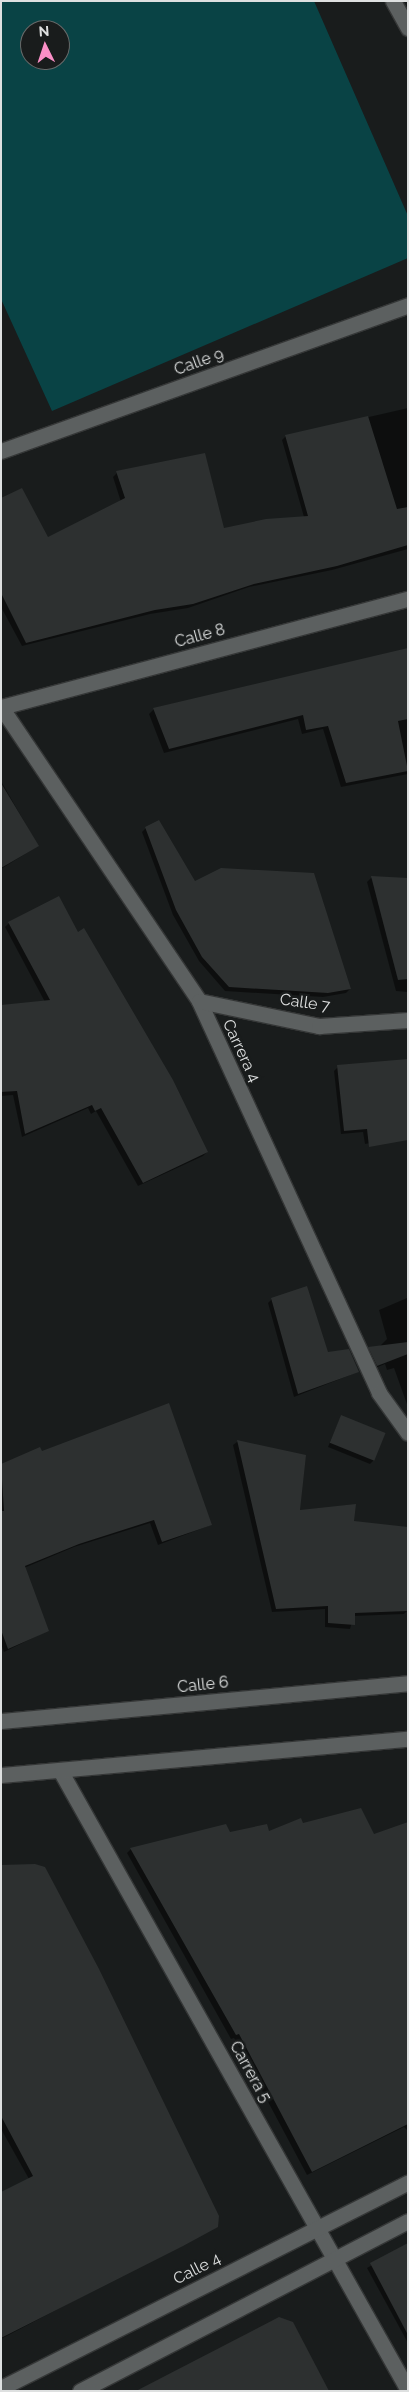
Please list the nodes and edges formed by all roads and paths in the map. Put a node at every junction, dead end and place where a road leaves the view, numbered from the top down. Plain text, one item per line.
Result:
1 (393, 1) edge
2 (408, 28) edge
3 (408, 305) edge
4 (1, 451) edge
5 (408, 599) edge
6 (1, 707) edge
7 (199, 1001) junction
8 (408, 1020) edge
9 (408, 1432) edge
10 (408, 1683) edge
11 (1, 1721) edge
12 (408, 1739) edge
13 (60, 1772) junction
14 (1, 1775) edge
15 (408, 2182) edge
16 (408, 2221) edge
17 (318, 2228) junction
18 (335, 2258) junction
19 (1, 2388) edge
20 (408, 2390) edge
21 (80, 2391) edge

1 - 2 street
3 - 4 street, Calle 9
5 - 6 street, Calle 8
6 - 7 street, Carrera 4
7 - 8 street, Calle 7
7 - 9 street, Carrera 4
10 - 11 street, Calle 6
12 - 13 street
13 - 14 street
13 - 17 street, Carrera 5
15 - 17 street, Calle 4
16 - 18 street
17 - 18 street, Carrera 5
17 - 19 street, Calle 4
18 - 20 street, Carrera 5
18 - 21 street

